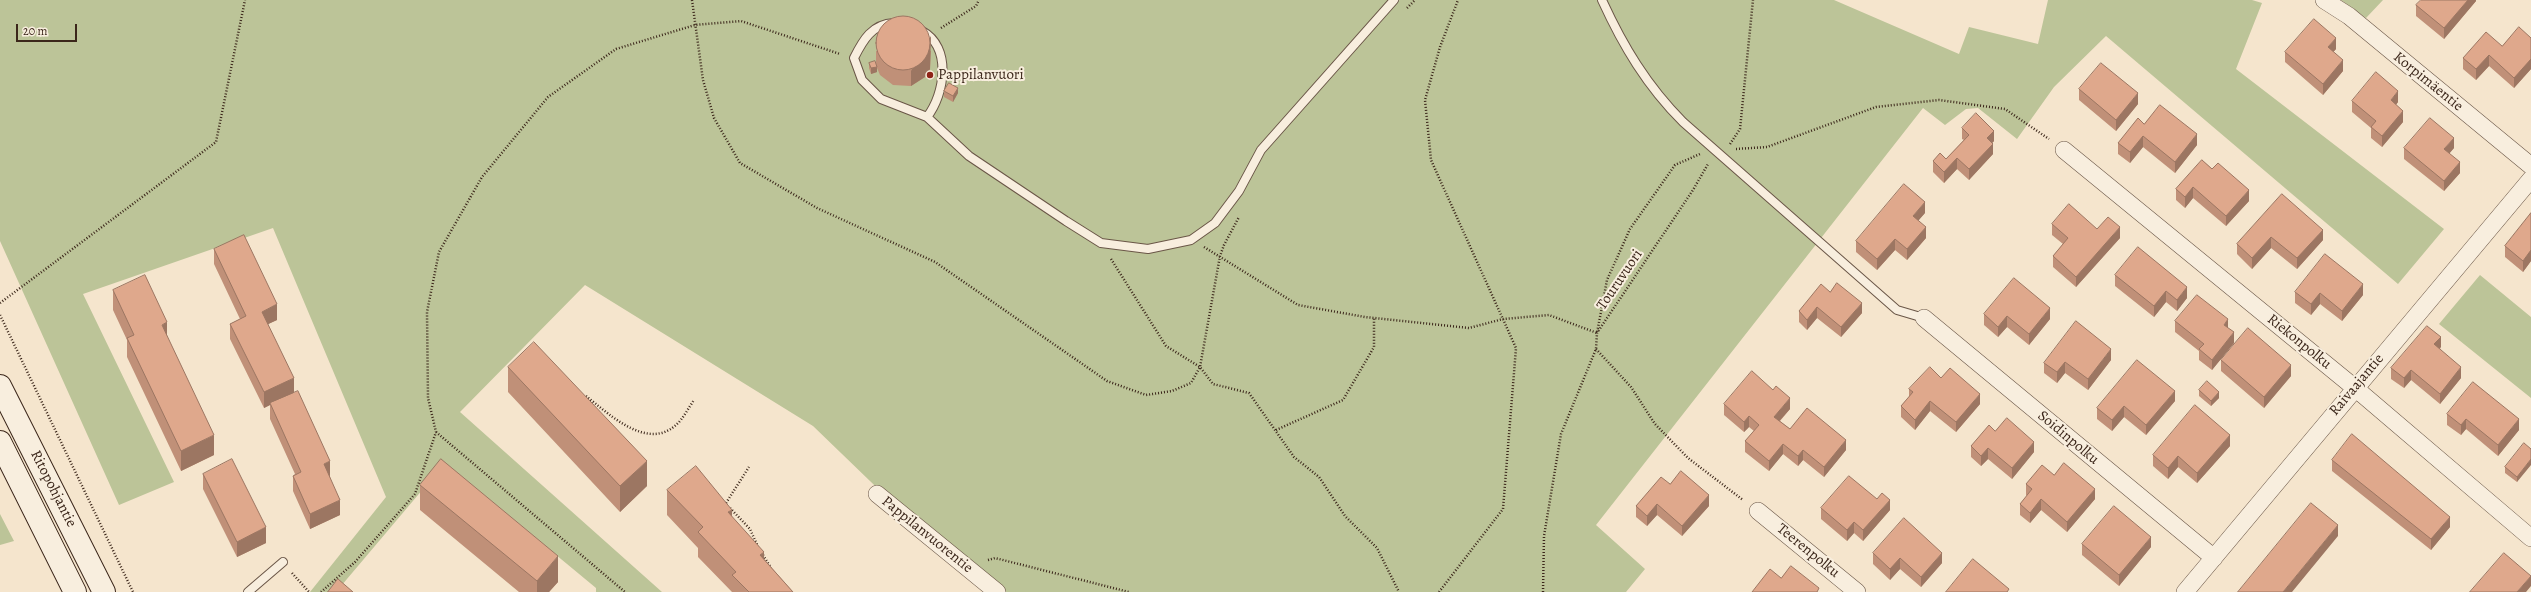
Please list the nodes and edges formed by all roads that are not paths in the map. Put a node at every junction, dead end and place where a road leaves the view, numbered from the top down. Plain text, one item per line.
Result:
1 (1394, 0) edge
2 (1602, 0) edge
3 (2324, 0) edge
4 (903, 23) edge
5 (916, 27) edge
6 (927, 117) junction
7 (2064, 150) road end
8 (2531, 166) edge
9 (2531, 179) edge
10 (1924, 318) joint
11 (0, 386) edge
12 (2355, 388) junction
13 (0, 442) edge
14 (876, 494) dead end
15 (1758, 511) road end
16 (2531, 538) edge
17 (2214, 558) junction
18 (283, 562) road end
19 (75, 592) edge
20 (104, 592) edge
21 (248, 592) edge
22 (997, 592) edge
23 (1857, 592) edge
24 (2184, 592) edge

1 - 6 lane
2 - 10 lane
3 - 8 street, Korpimäentie
4 - 6 lane
5 - 6 lane
7 - 12 street, Riekonpolku
9 - 12 street, Raivaajantie
10 - 17 street, Soidinpolku
11 - 20 main road, Ritopohjantie
12 - 16 street, Riekonpolku
12 - 17 street, Raivaajantie
13 - 19 main road, Ritopohjantie
14 - 22 street, Pappilanvuorentie
15 - 23 street, Teerenpolku
17 - 24 street, Raivaajantie
18 - 21 lane

